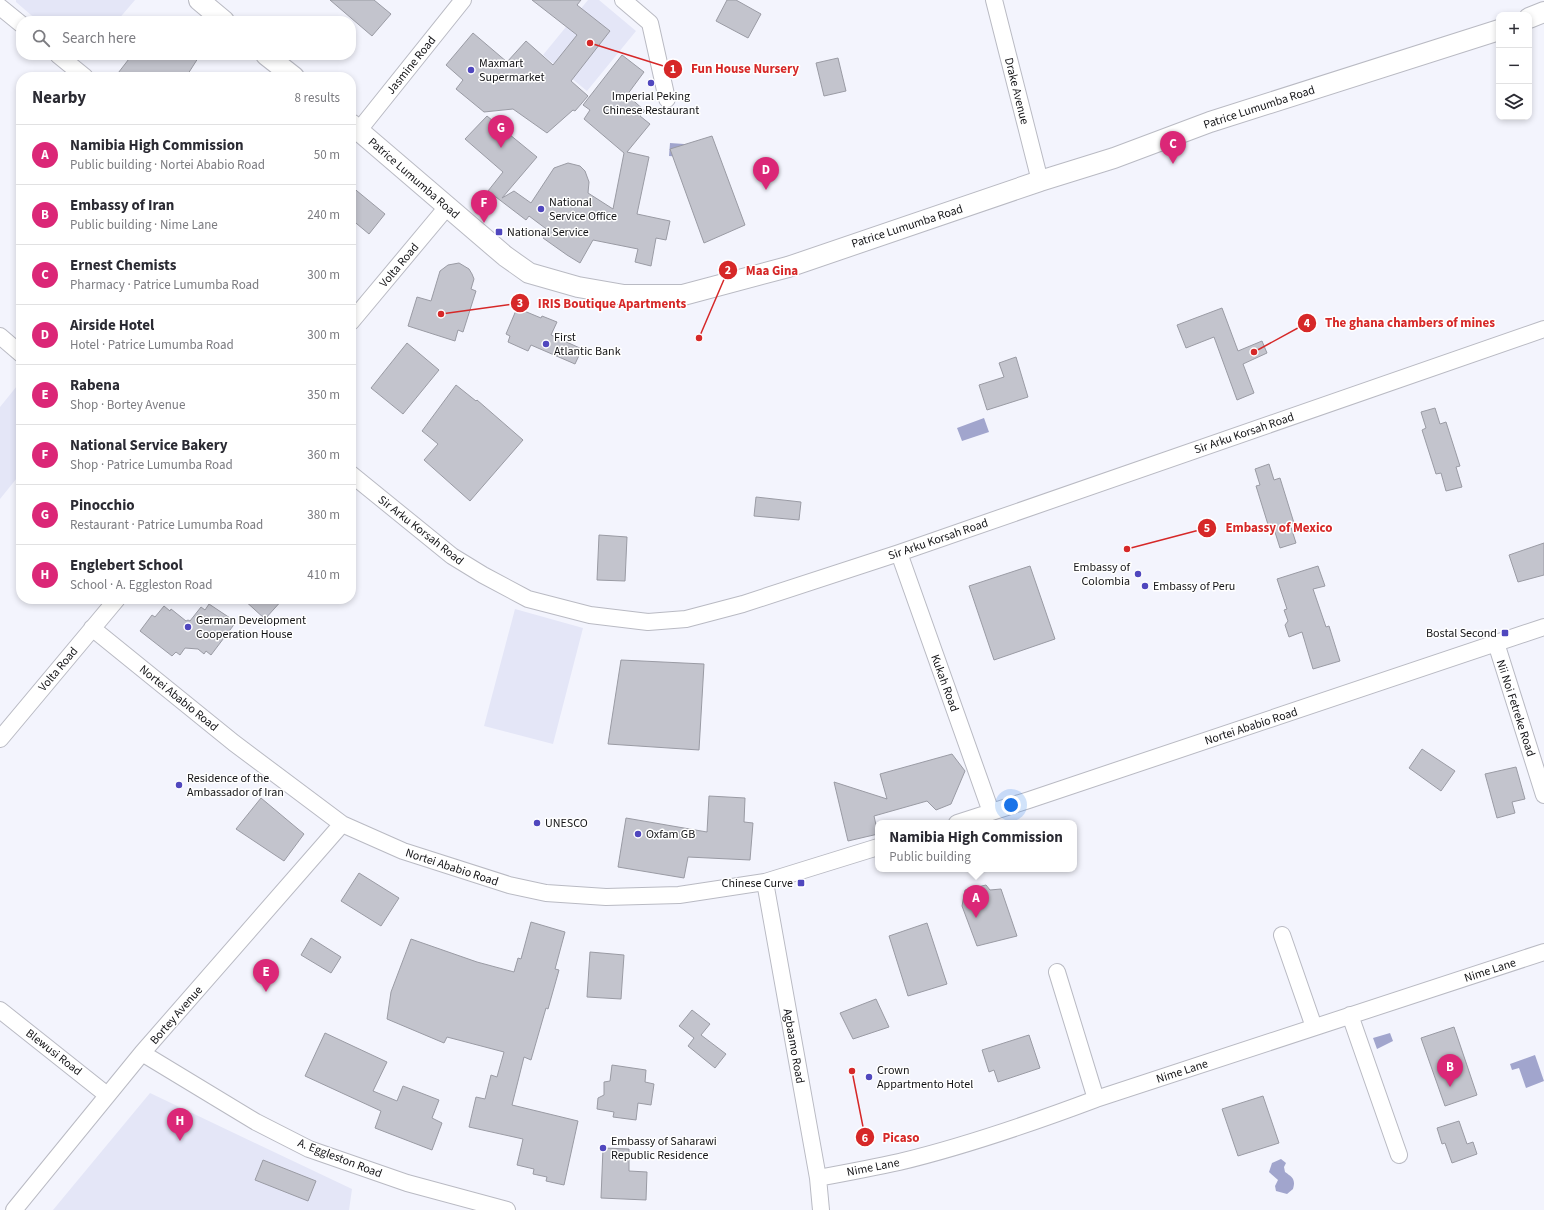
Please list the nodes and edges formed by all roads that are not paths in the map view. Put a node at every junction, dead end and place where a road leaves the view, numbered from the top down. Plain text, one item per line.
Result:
1 (199, 0) edge
2 (463, 0) edge
3 (623, 0) edge
4 (994, 0) edge
5 (0, 7) edge
6 (1544, 12) edge
7 (218, 16) edge
8 (1532, 17) edge
9 (16, 20) edge
10 (1496, 31) edge
11 (64, 60) edge
12 (272, 60) edge
13 (79, 72) edge
14 (288, 72) edge
15 (667, 99) dead end
16 (356, 126) edge
17 (356, 128) edge
18 (1040, 181) junction
19 (447, 208) junction
20 (356, 316) edge
21 (1544, 329) edge
22 (0, 336) edge
23 (16, 350) edge
24 (356, 478) edge
25 (899, 553) junction
26 (112, 604) edge
27 (1544, 627) edge
28 (92, 628) junction
29 (1496, 643) junction
30 (0, 739) edge
31 (1544, 796) edge
32 (991, 812) junction
33 (966, 820) edge
34 (342, 824) junction
35 (875, 848) edge
36 (765, 882) junction
37 (1282, 936) dead end
38 (1544, 952) edge
39 (1057, 972) dead end
40 (0, 1010) edge
41 (1350, 1015) junction
42 (1314, 1027) junction
43 (142, 1053) junction
44 (107, 1095) junction
45 (1096, 1099) junction
46 (1399, 1155) dead end
47 (818, 1178) junction
48 (14, 1210) edge
49 (507, 1210) edge
50 (821, 1210) edge

1 - 7 street
2 - 16 street, Jasmine Road
3 - 15 street
4 - 18 street, Drake Avenue
5 - 9 street
6 - 8 street
10 - 18 street, Patrice Lumumba Road
11 - 13 street
12 - 14 street
17 - 19 street, Patrice Lumumba Road
18 - 19 street, Patrice Lumumba Road
19 - 20 street, Volta Road
21 - 25 street, Sir Arku Korsah Road
22 - 23 street
24 - 25 street, Sir Arku Korsah Road
25 - 32 street, Kukah Road
26 - 28 street, Volta Road
27 - 29 street, Nortei Ababio Road
28 - 30 street, Volta Road
28 - 34 street, Nortei Ababio Road
29 - 31 street, Nii Noi Fetreke Road
29 - 32 street, Nortei Ababio Road
32 - 33 street, Nortei Ababio Road
34 - 36 street, Nortei Ababio Road
34 - 43 street, Bortey Avenue
35 - 36 street, Nortei Ababio Road
36 - 47 street, Agbaamo Road
37 - 42 street
38 - 41 street, Nime Lane
39 - 45 street
40 - 44 street, Blewusi Road
41 - 42 street, Nime Lane
41 - 46 street
42 - 45 street, Nime Lane
43 - 44 street, Bortey Avenue
43 - 49 street, A. Eggleston Road
44 - 48 street, Bortey Avenue
45 - 47 street, Nime Lane
47 - 50 street, Agbaamo Road

